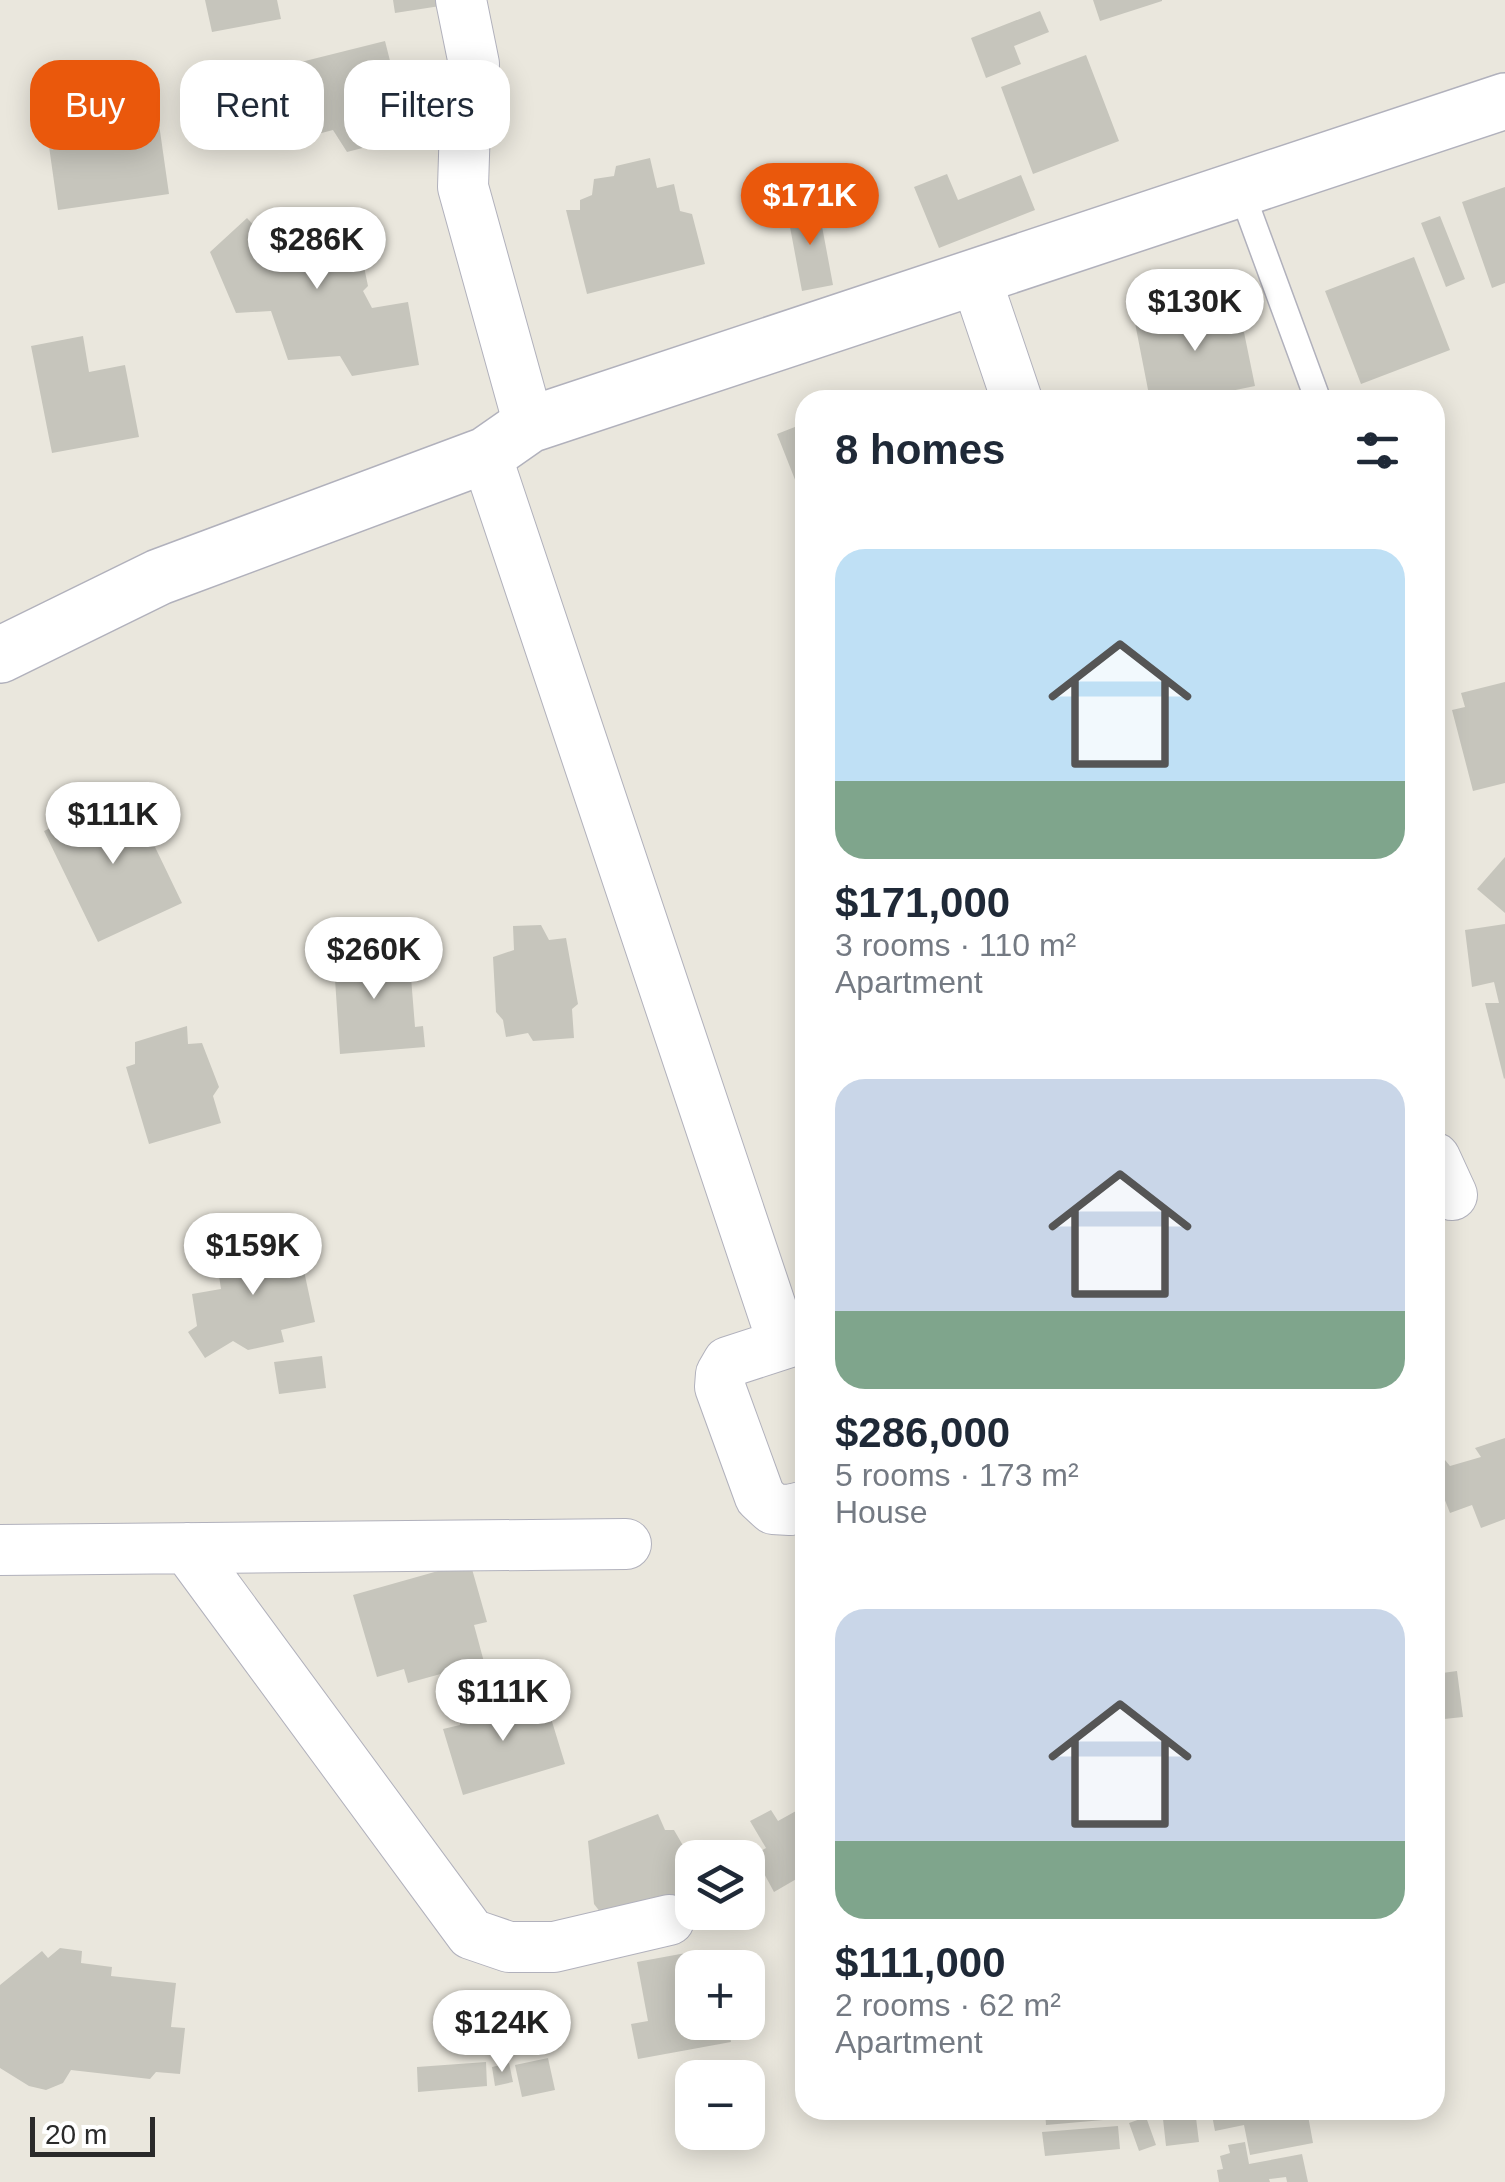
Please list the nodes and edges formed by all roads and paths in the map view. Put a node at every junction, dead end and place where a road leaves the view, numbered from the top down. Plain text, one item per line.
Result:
1 (461, 0) edge
2 (1505, 101) edge
3 (1240, 188) junction
4 (975, 276) junction
5 (1013, 390) edge
6 (1314, 390) edge
7 (507, 440) junction
8 (0, 655) edge
9 (794, 1340) edge
10 (795, 1509) edge
11 (626, 1544) dead end
12 (187, 1548) junction
13 (0, 1550) edge
14 (669, 1920) dead end

1 - 7 street
2 - 3 street
3 - 4 street
3 - 6 lane
4 - 5 street
4 - 7 street
7 - 8 street
7 - 9 street
9 - 10 street
11 - 12 street
12 - 13 street
12 - 14 street

